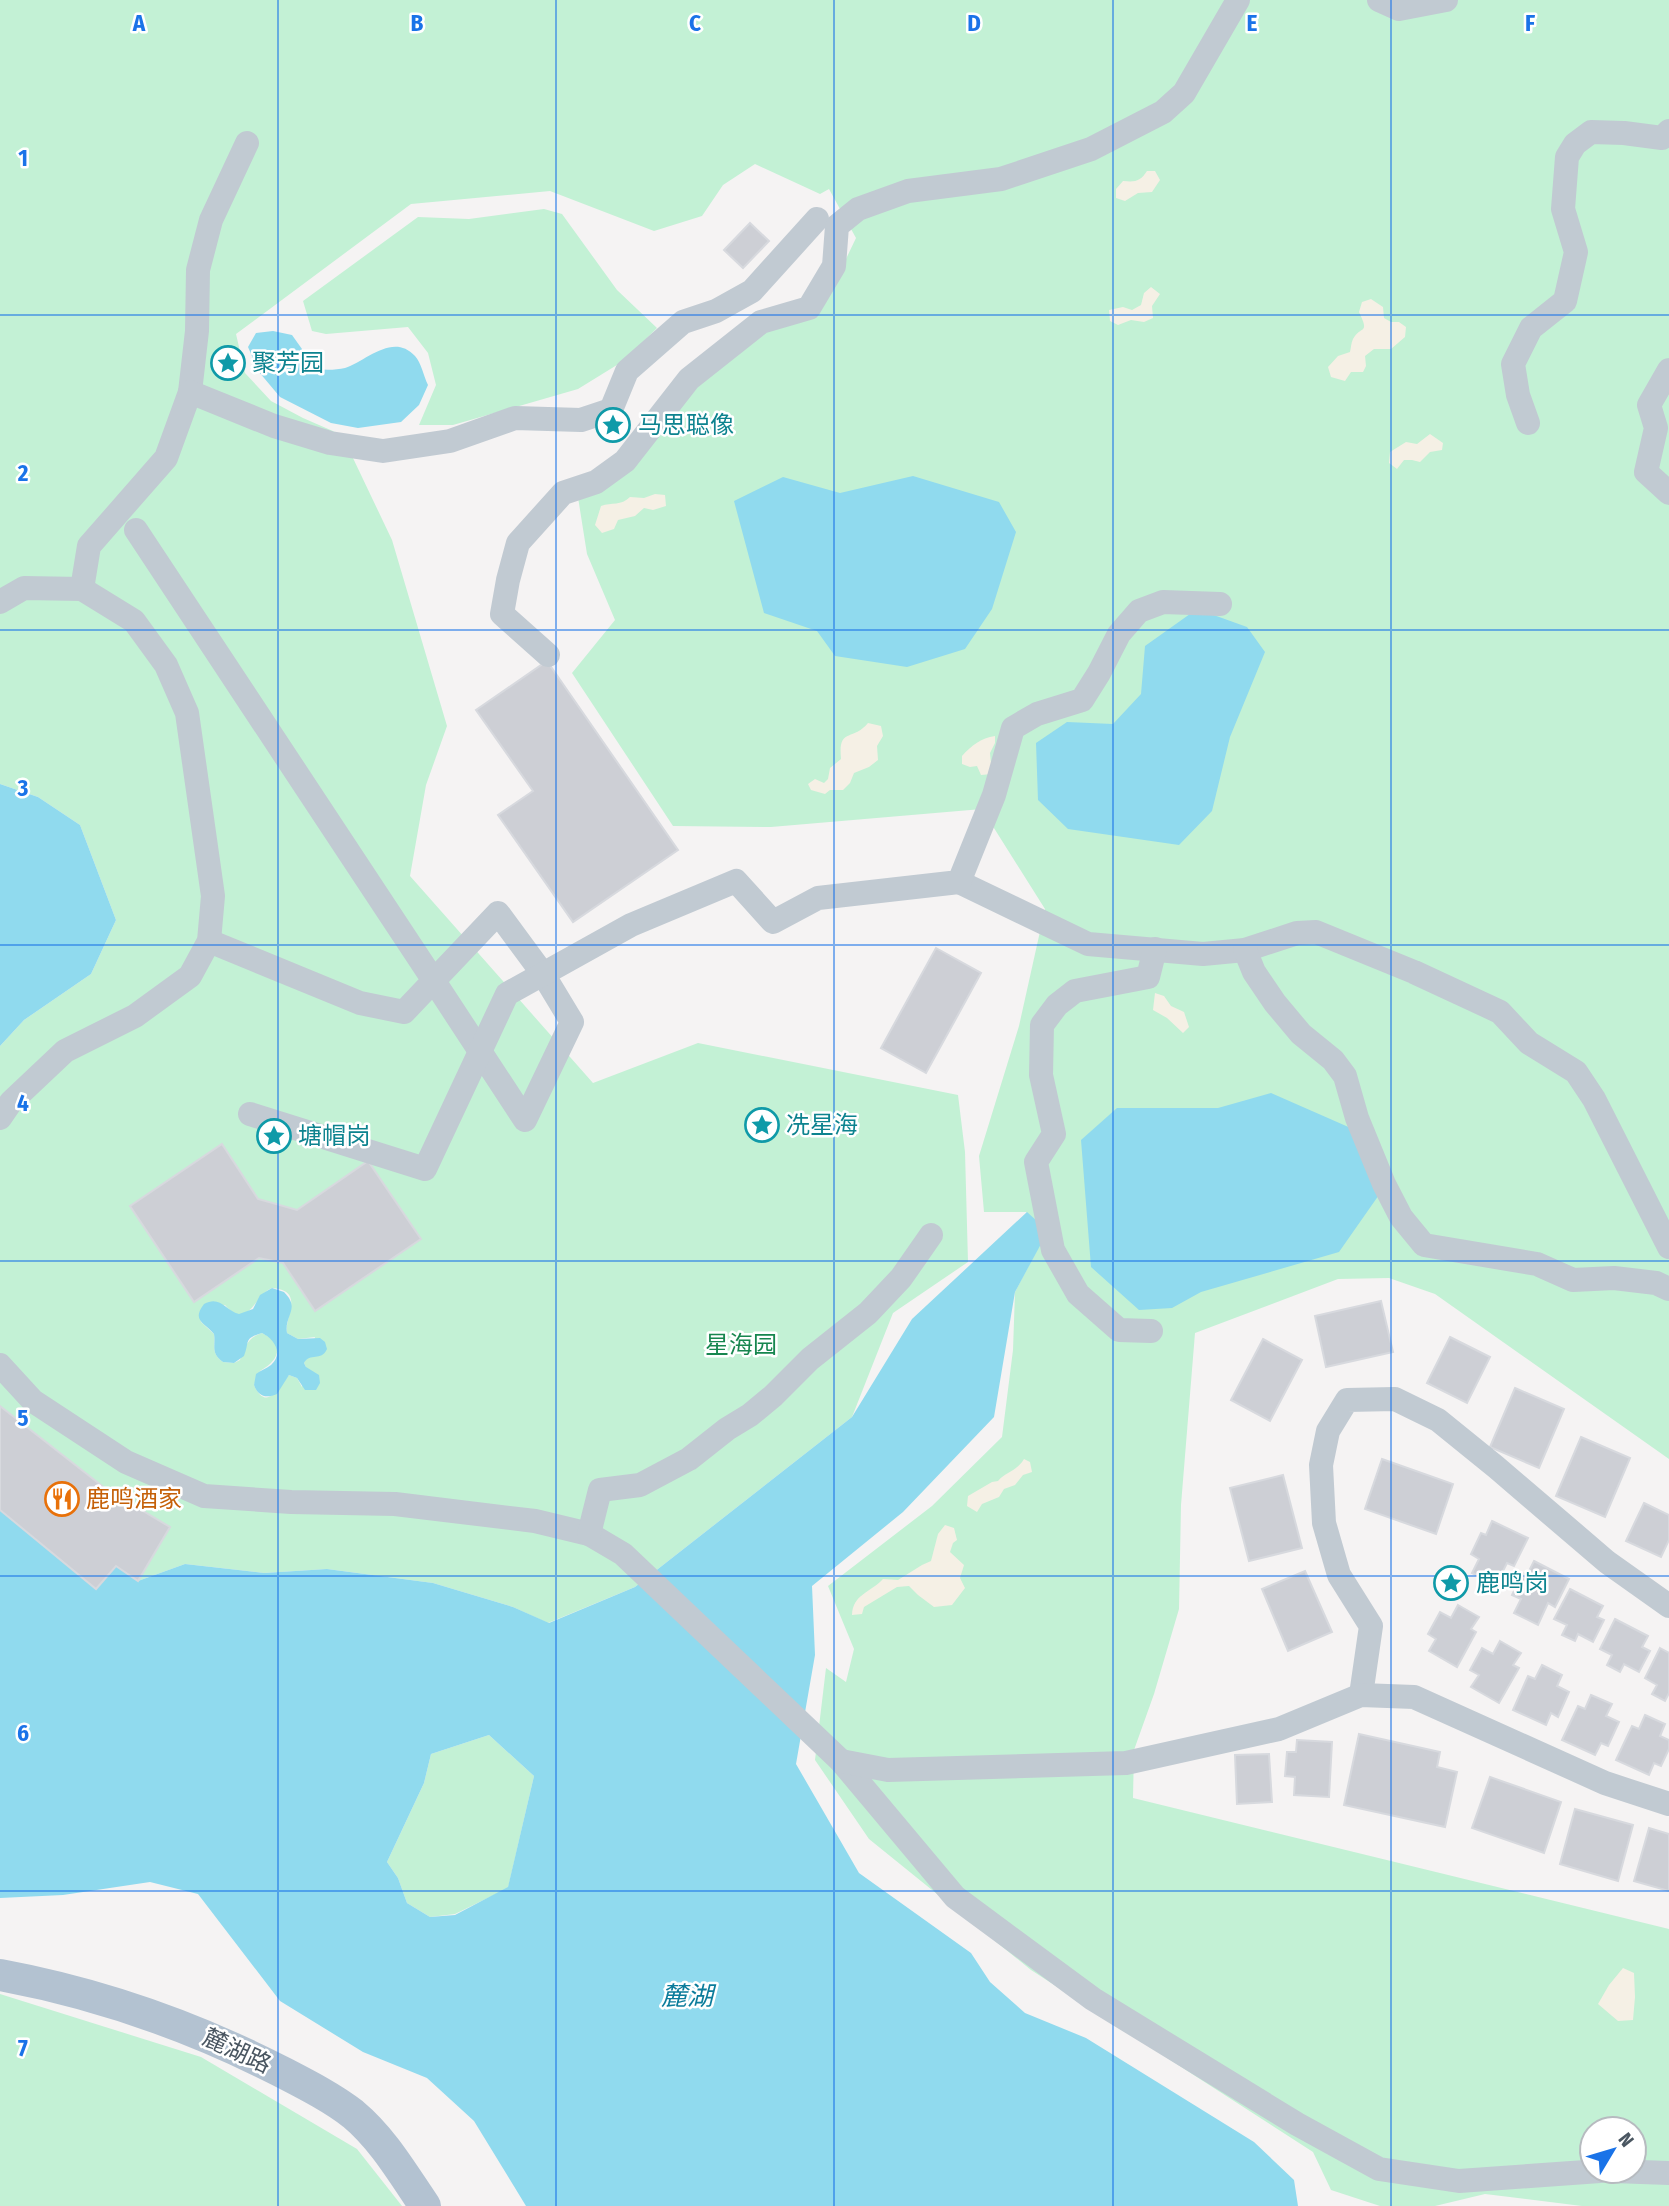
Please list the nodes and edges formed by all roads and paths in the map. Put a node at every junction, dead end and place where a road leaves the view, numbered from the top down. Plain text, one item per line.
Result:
1 (1238, 0) edge
2 (1379, 0) edge
3 (1447, 0) edge
4 (1669, 131) edge
5 (247, 143) dead end
6 (817, 219) dead end
7 (1669, 370) edge
8 (190, 392) junction
9 (1528, 424) dead end
10 (1669, 494) edge
11 (136, 530) dead end
12 (82, 589) junction
13 (0, 601) edge
14 (1220, 604) dead end
15 (548, 655) dead end
16 (959, 882) junction
17 (209, 941) junction
18 (1155, 949) junction
19 (1245, 950) junction
20 (543, 974) junction
21 (434, 981) junction
22 (481, 1052) junction
23 (250, 1114) dead end
24 (0, 1118) edge
25 (932, 1235) dead end
26 (1669, 1247) edge
27 (1669, 1289) edge
28 (1152, 1331) dead end
29 (0, 1365) edge
30 (589, 1534) junction
31 (1669, 1606) edge
32 (1361, 1695) junction
33 (841, 1761) junction
34 (1669, 1804) edge
35 (0, 1975) edge
36 (1648, 2172) edge
37 (1578, 2173) edge
38 (1669, 2173) edge
39 (425, 2206) edge

1 - 15 street
2 - 3 street
4 - 9 street
5 - 8 street
6 - 8 street
7 - 10 street
8 - 12 street
11 - 21 street
12 - 13 street
12 - 17 street
14 - 16 street
16 - 18 street
16 - 20 street
17 - 21 street
17 - 24 street
18 - 19 street
18 - 28 street
19 - 26 street
19 - 27 street
20 - 21 street
20 - 22 street
20 - 22 street
21 - 22 street
22 - 23 street
25 - 30 street
29 - 30 street
30 - 33 street
31 - 32 street
32 - 33 street
32 - 34 street
33 - 37 street
35 - 39 main road, 麓湖路
36 - 38 street

